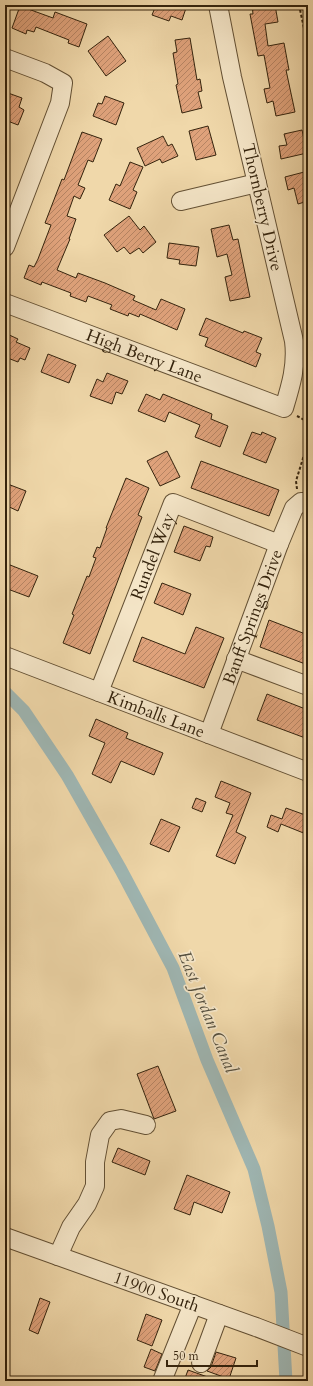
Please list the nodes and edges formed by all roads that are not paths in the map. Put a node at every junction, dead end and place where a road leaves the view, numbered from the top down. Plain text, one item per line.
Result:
1 (218, 5) edge
2 (5, 58) edge
3 (257, 184) junction
4 (180, 201) dead end
5 (5, 247) edge
6 (5, 302) edge
7 (284, 408) joint
8 (304, 502) edge
9 (279, 544) junction
10 (5, 656) edge
11 (236, 659) junction
12 (308, 686) edge
13 (99, 692) junction
14 (209, 734) junction
15 (308, 772) edge
16 (146, 1125) dead end
17 (5, 1238) edge
18 (58, 1256) junction
19 (193, 1304) junction
20 (219, 1314) junction
21 (308, 1347) edge
22 (201, 1363) dead end
23 (162, 1381) edge

1 - 3 street, Thornberry Drive
2 - 5 street
3 - 4 street
3 - 7 street, Thornberry Drive
6 - 7 street, High Berry Lane
8 - 9 street, Banff Springs Drive
9 - 11 street, Banff Springs Drive
9 - 13 street, Rundel Way
10 - 13 street, Kimballs Lane
11 - 12 street
11 - 14 street, Banff Springs Drive
13 - 14 street, Kimballs Lane
14 - 15 street, Kimballs Lane
16 - 18 street
17 - 18 street, 11900 South
18 - 19 street, 11900 South
19 - 20 street, 11900 South
19 - 23 street
20 - 21 street, 11900 South
20 - 22 street

